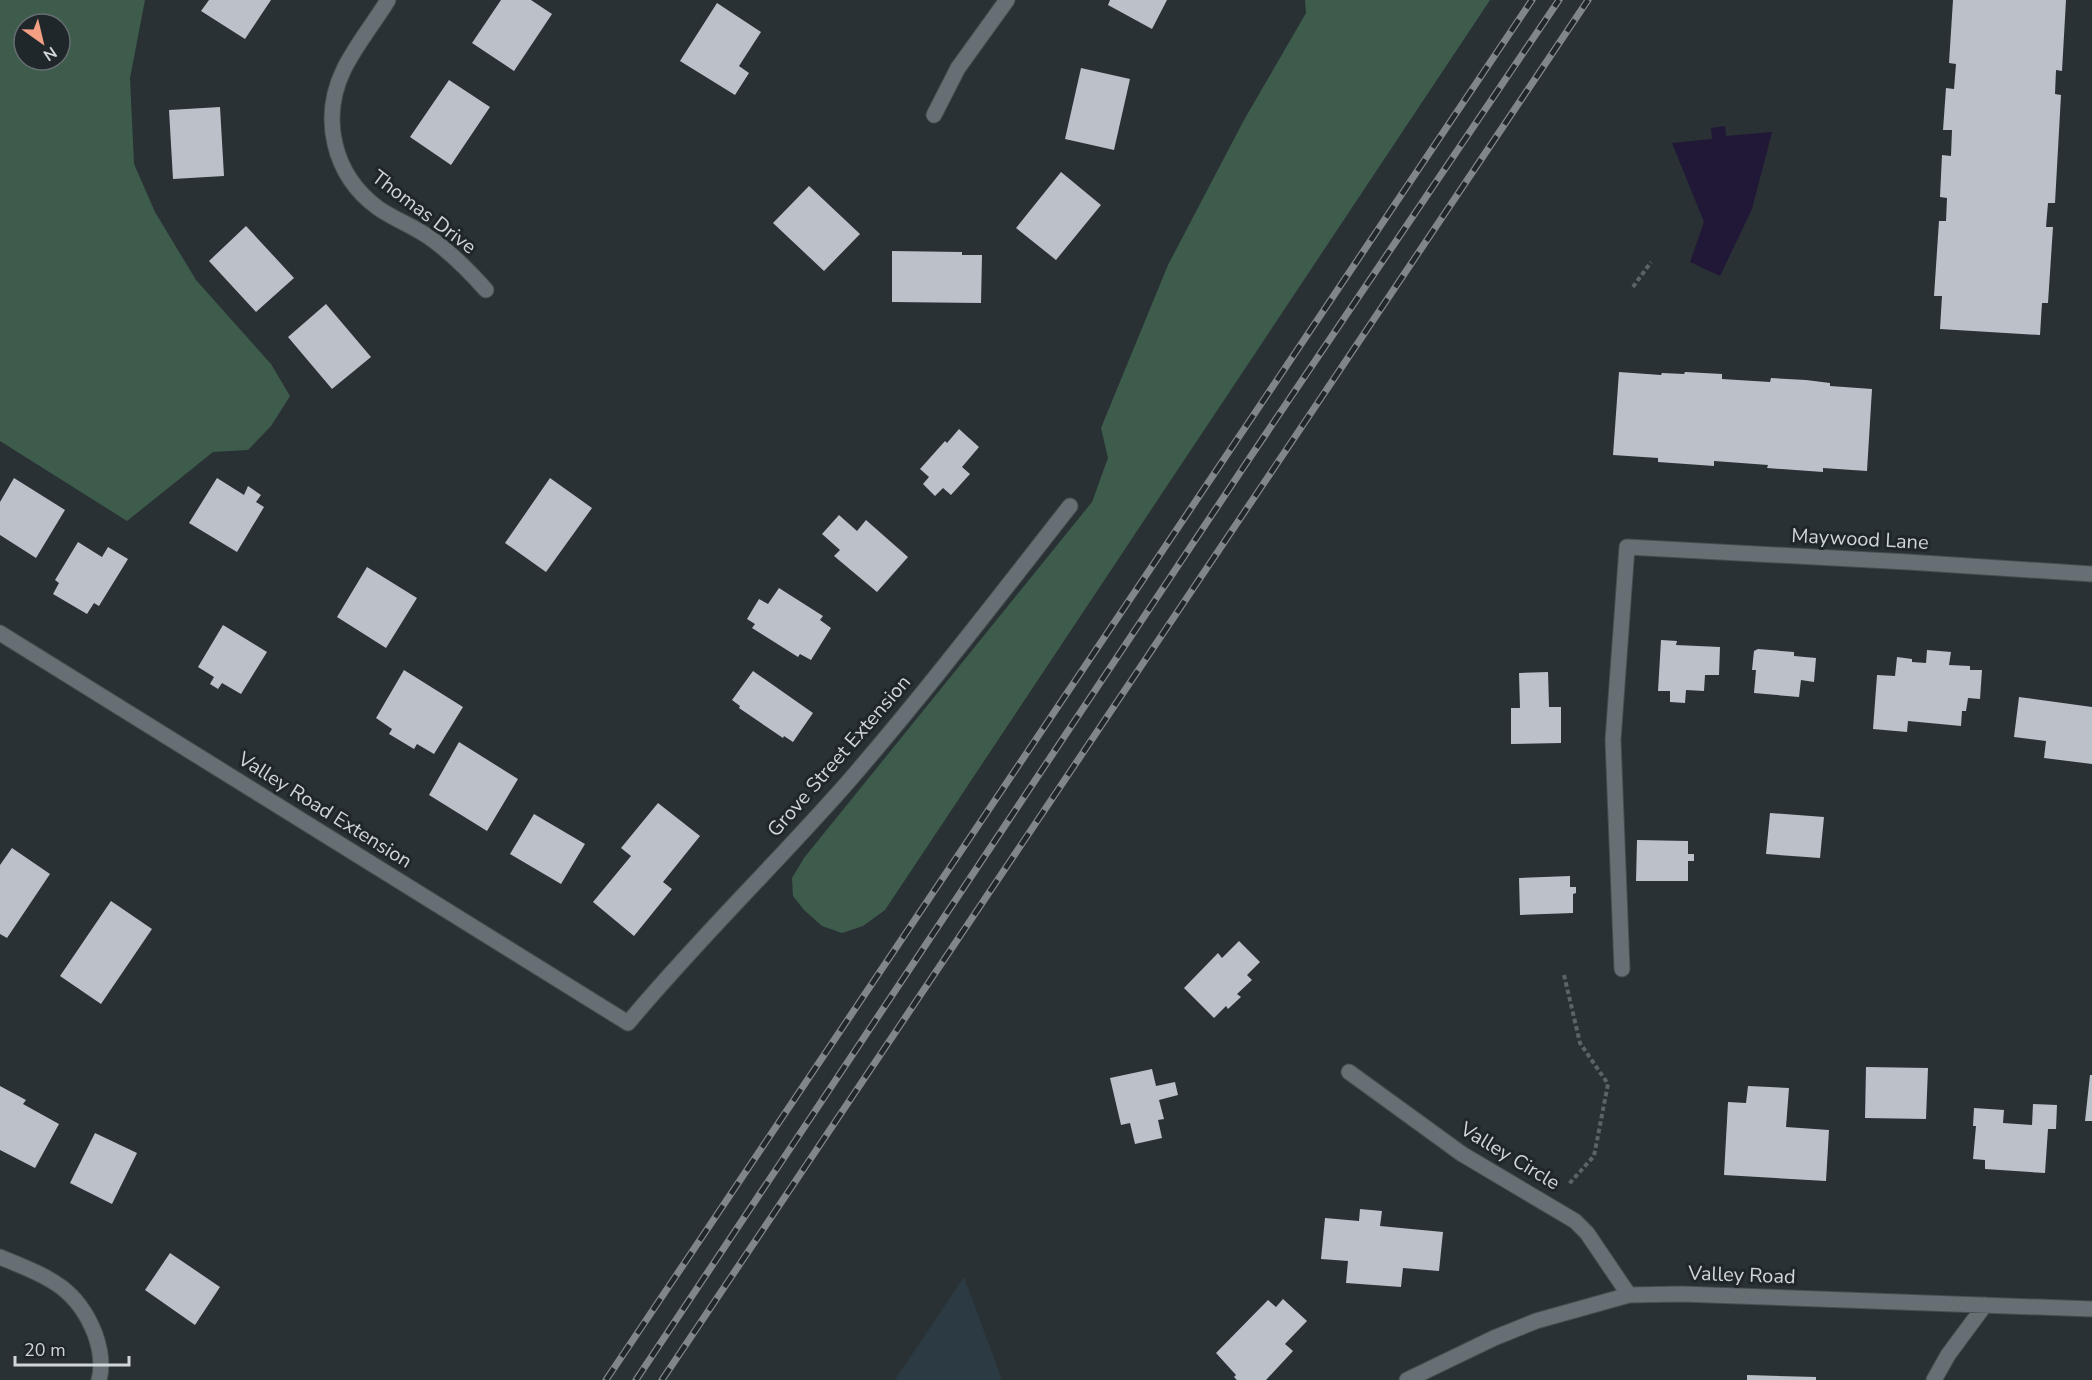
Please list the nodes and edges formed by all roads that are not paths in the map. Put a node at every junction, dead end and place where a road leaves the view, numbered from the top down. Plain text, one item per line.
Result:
1 (388, 0) edge
2 (1007, 0) edge
3 (934, 115) dead end
4 (486, 290) dead end
5 (1070, 506) dead end
6 (2092, 574) edge
7 (0, 633) edge
8 (1622, 969) dead end
9 (628, 1023) joint
10 (1349, 1072) dead end
11 (0, 1257) edge
12 (1629, 1295) junction
13 (1985, 1305) junction
14 (2092, 1309) edge
15 (99, 1380) edge
16 (1407, 1380) edge
17 (1934, 1380) edge

1 - 4 street, Thomas Drive
2 - 3 street
5 - 9 street, Grove Street Extension
6 - 8 street, Maywood Lane
7 - 9 street, Valley Road Extension
10 - 12 street, Valley Circle
11 - 15 street
12 - 13 street, Valley Road
12 - 16 street, Valley Road
13 - 14 street, Valley Road
13 - 17 street

